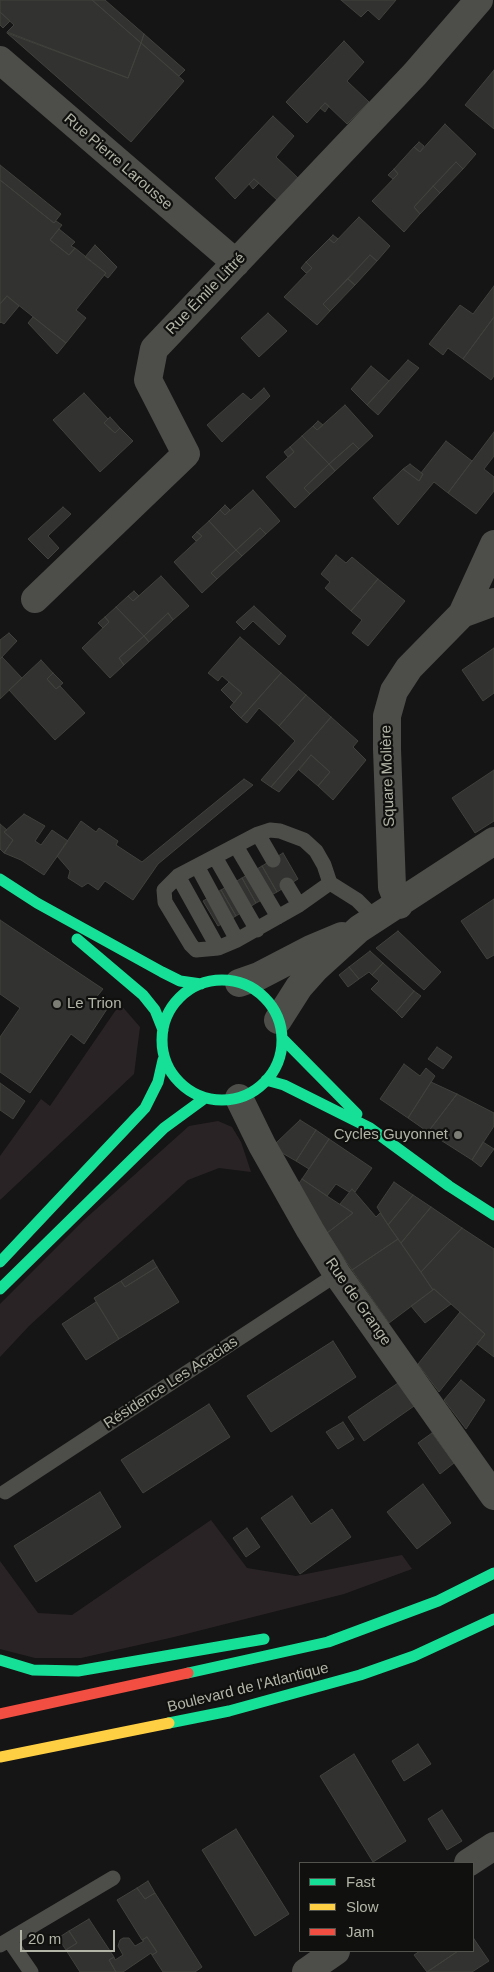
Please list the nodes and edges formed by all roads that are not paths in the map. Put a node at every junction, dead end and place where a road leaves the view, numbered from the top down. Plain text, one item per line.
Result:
1 (479, 0) edge
2 (0, 60) edge
3 (236, 263) junction
4 (494, 544) edge
5 (34, 599) dead end
6 (494, 602) edge
7 (462, 614) junction
8 (258, 834) junction
9 (494, 841) edge
10 (236, 846) junction
11 (214, 857) junction
12 (273, 860) dead end
13 (197, 866) junction
14 (178, 876) junction
15 (0, 879) edge
16 (330, 883) junction
17 (287, 885) dead end
18 (36, 903) junction
19 (299, 905) junction
20 (399, 905) junction
21 (278, 917) junction
22 (367, 924) junction
23 (258, 930) junction
24 (237, 940) junction
25 (218, 948) junction
26 (239, 983) junction
27 (200, 984) junction
28 (280, 1029) junction
29 (163, 1030) junction
30 (163, 1060) junction
31 (266, 1080) junction
32 (205, 1098) junction
33 (239, 1098) junction
34 (370, 1128) junction
35 (494, 1215) edge
36 (0, 1262) edge
37 (337, 1274) junction
38 (0, 1289) edge
39 (5, 1492) dead end
40 (494, 1496) edge
41 (494, 1573) edge
42 (494, 1619) edge
43 (307, 1647) junction
44 (0, 1660) edge
45 (0, 1714) edge
46 (0, 1757) edge
47 (494, 1846) edge
48 (470, 1862) edge
49 (113, 1878) dead end
50 (5, 1942) edge
51 (335, 1952) edge
52 (30, 1972) edge
53 (306, 1972) edge

1 - 3 street, Rue Émile Littré
2 - 3 street, Rue Pierre Larousse
3 - 5 street, Rue Émile Littré
4 - 7 street, Square Molière
6 - 7 street, Square Molière
7 - 20 street, Square Molière
8 - 10 lane
8 - 12 lane
8 - 16 lane
9 - 20 street
10 - 11 lane
10 - 21 lane
11 - 13 lane
11 - 23 lane
13 - 14 lane
13 - 24 lane
14 - 25 lane
14 - 25 lane
15 - 18 main road
16 - 19 lane
16 - 22 lane
17 - 19 lane
18 - 27 main road
18 - 29 main road
19 - 21 lane
20 - 22 street
21 - 23 lane
22 - 26 street
22 - 28 street
23 - 24 lane
24 - 25 lane
26 - 27 main road
26 - 28 main road
27 - 29 main road
28 - 31 main road
28 - 34 main road
29 - 30 main road
30 - 32 main road
30 - 36 main road
31 - 33 main road
31 - 34 main road
32 - 33 main road
32 - 38 main road
33 - 37 street, Rue de Grange
34 - 35 main road
37 - 39 lane, Résidence Les Acacias
37 - 40 street, Rue de Grange
41 - 43 main road
42 - 46 main road, Boulevard de l'Atlantique
43 - 44 main road
43 - 45 main road
47 - 48 street
49 - 50 lane
50 - 52 lane
51 - 53 street

